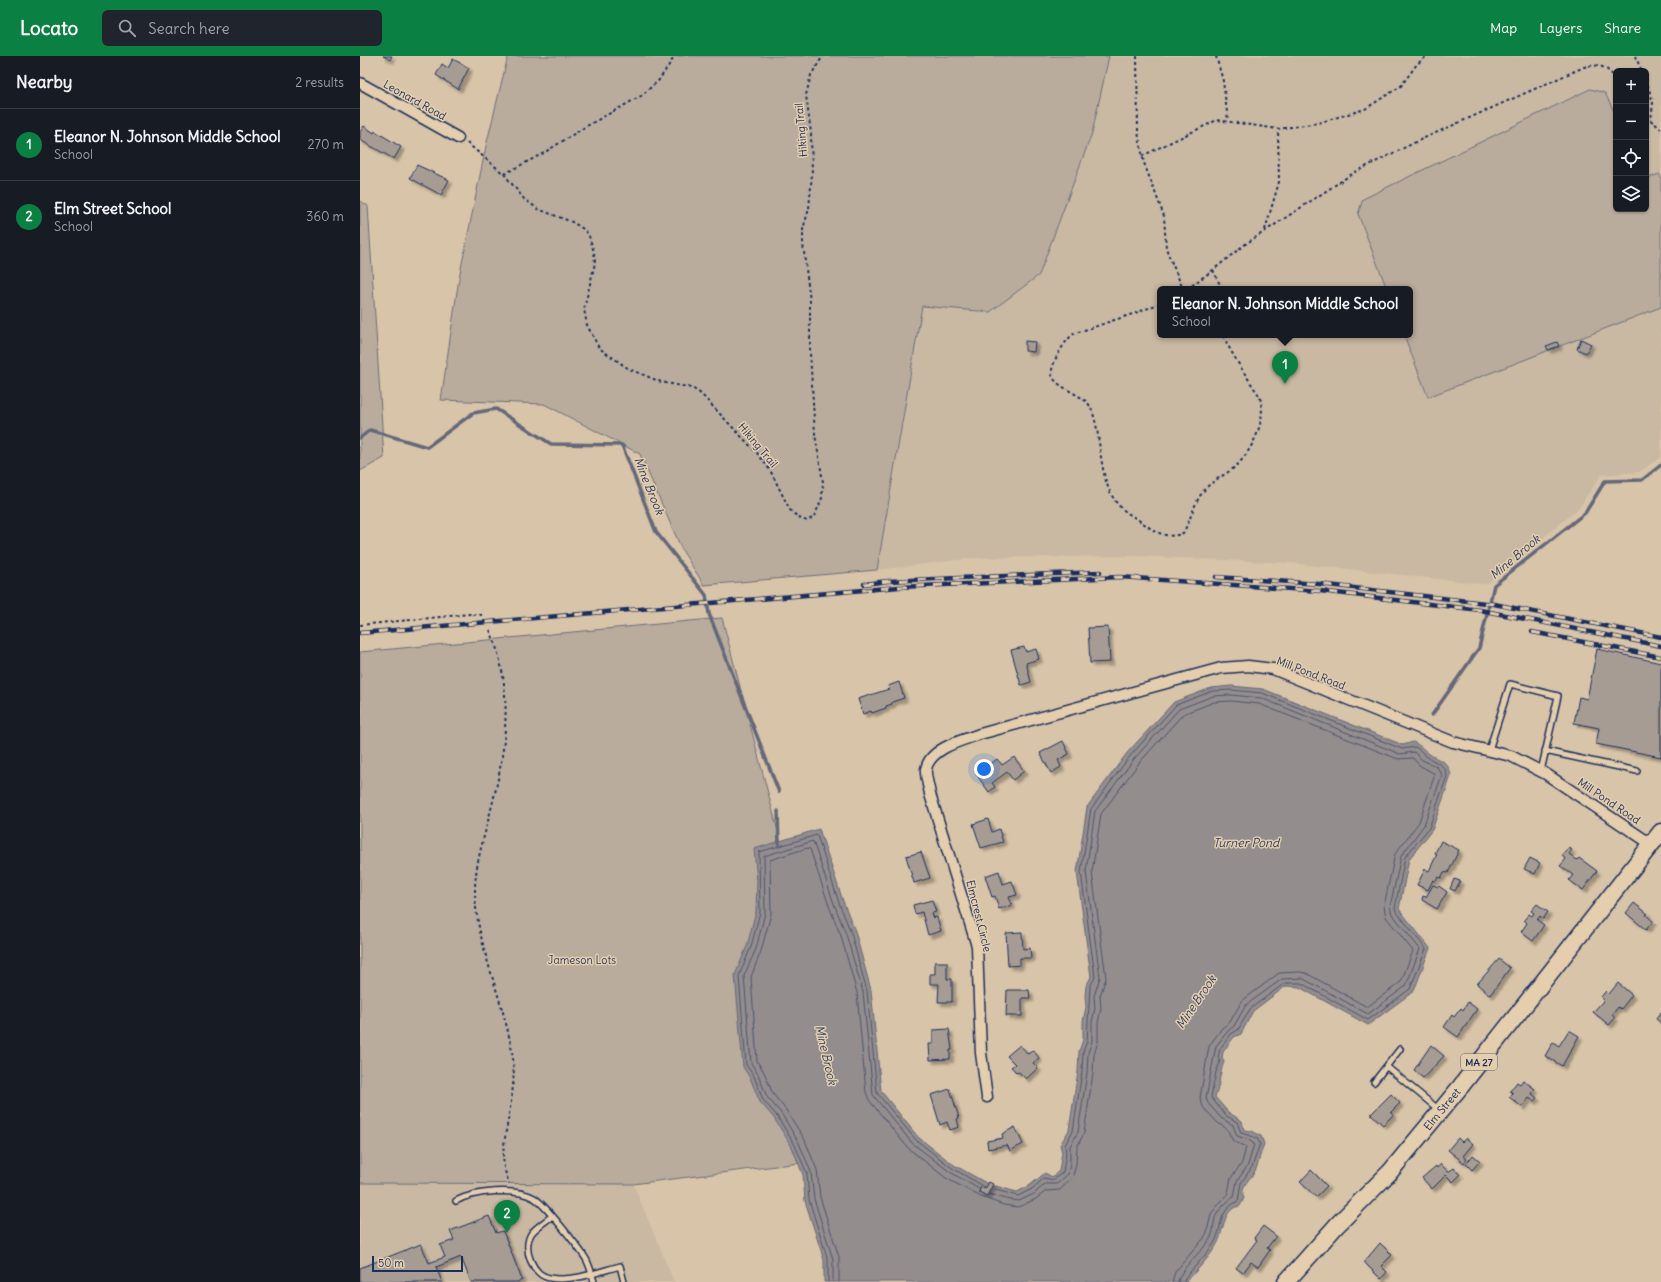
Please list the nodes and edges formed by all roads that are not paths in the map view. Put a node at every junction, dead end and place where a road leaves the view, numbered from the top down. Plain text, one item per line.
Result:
1 (360, 83) edge
2 (458, 138) road end
3 (1489, 750) junction
4 (1545, 752) junction
5 (926, 769) joint
6 (1541, 771) junction
7 (1637, 771) dead end
8 (1656, 838) edge
9 (1400, 1049) dead end
10 (1387, 1067) junction
11 (1374, 1082) dead end
12 (988, 1097) dead end
13 (1441, 1111) junction
14 (456, 1201) dead end
15 (552, 1216) junction
16 (592, 1274) junction
17 (594, 1282) edge
18 (624, 1282) edge
19 (1286, 1282) edge

1 - 2 street, Leonard Road
3 - 4 lane
3 - 5 street, Mill Pond Road
3 - 6 street, Mill Pond Road
4 - 6 lane
4 - 7 lane
5 - 12 street, Elmcrest Circle
6 - 8 street, Mill Pond Road
8 - 13 main road, Elm Street / MA 27
9 - 10 lane
10 - 11 lane
10 - 13 lane
13 - 19 main road, Elm Street / MA 27
14 - 15 lane
15 - 16 lane
15 - 16 lane
16 - 17 lane
16 - 18 lane

